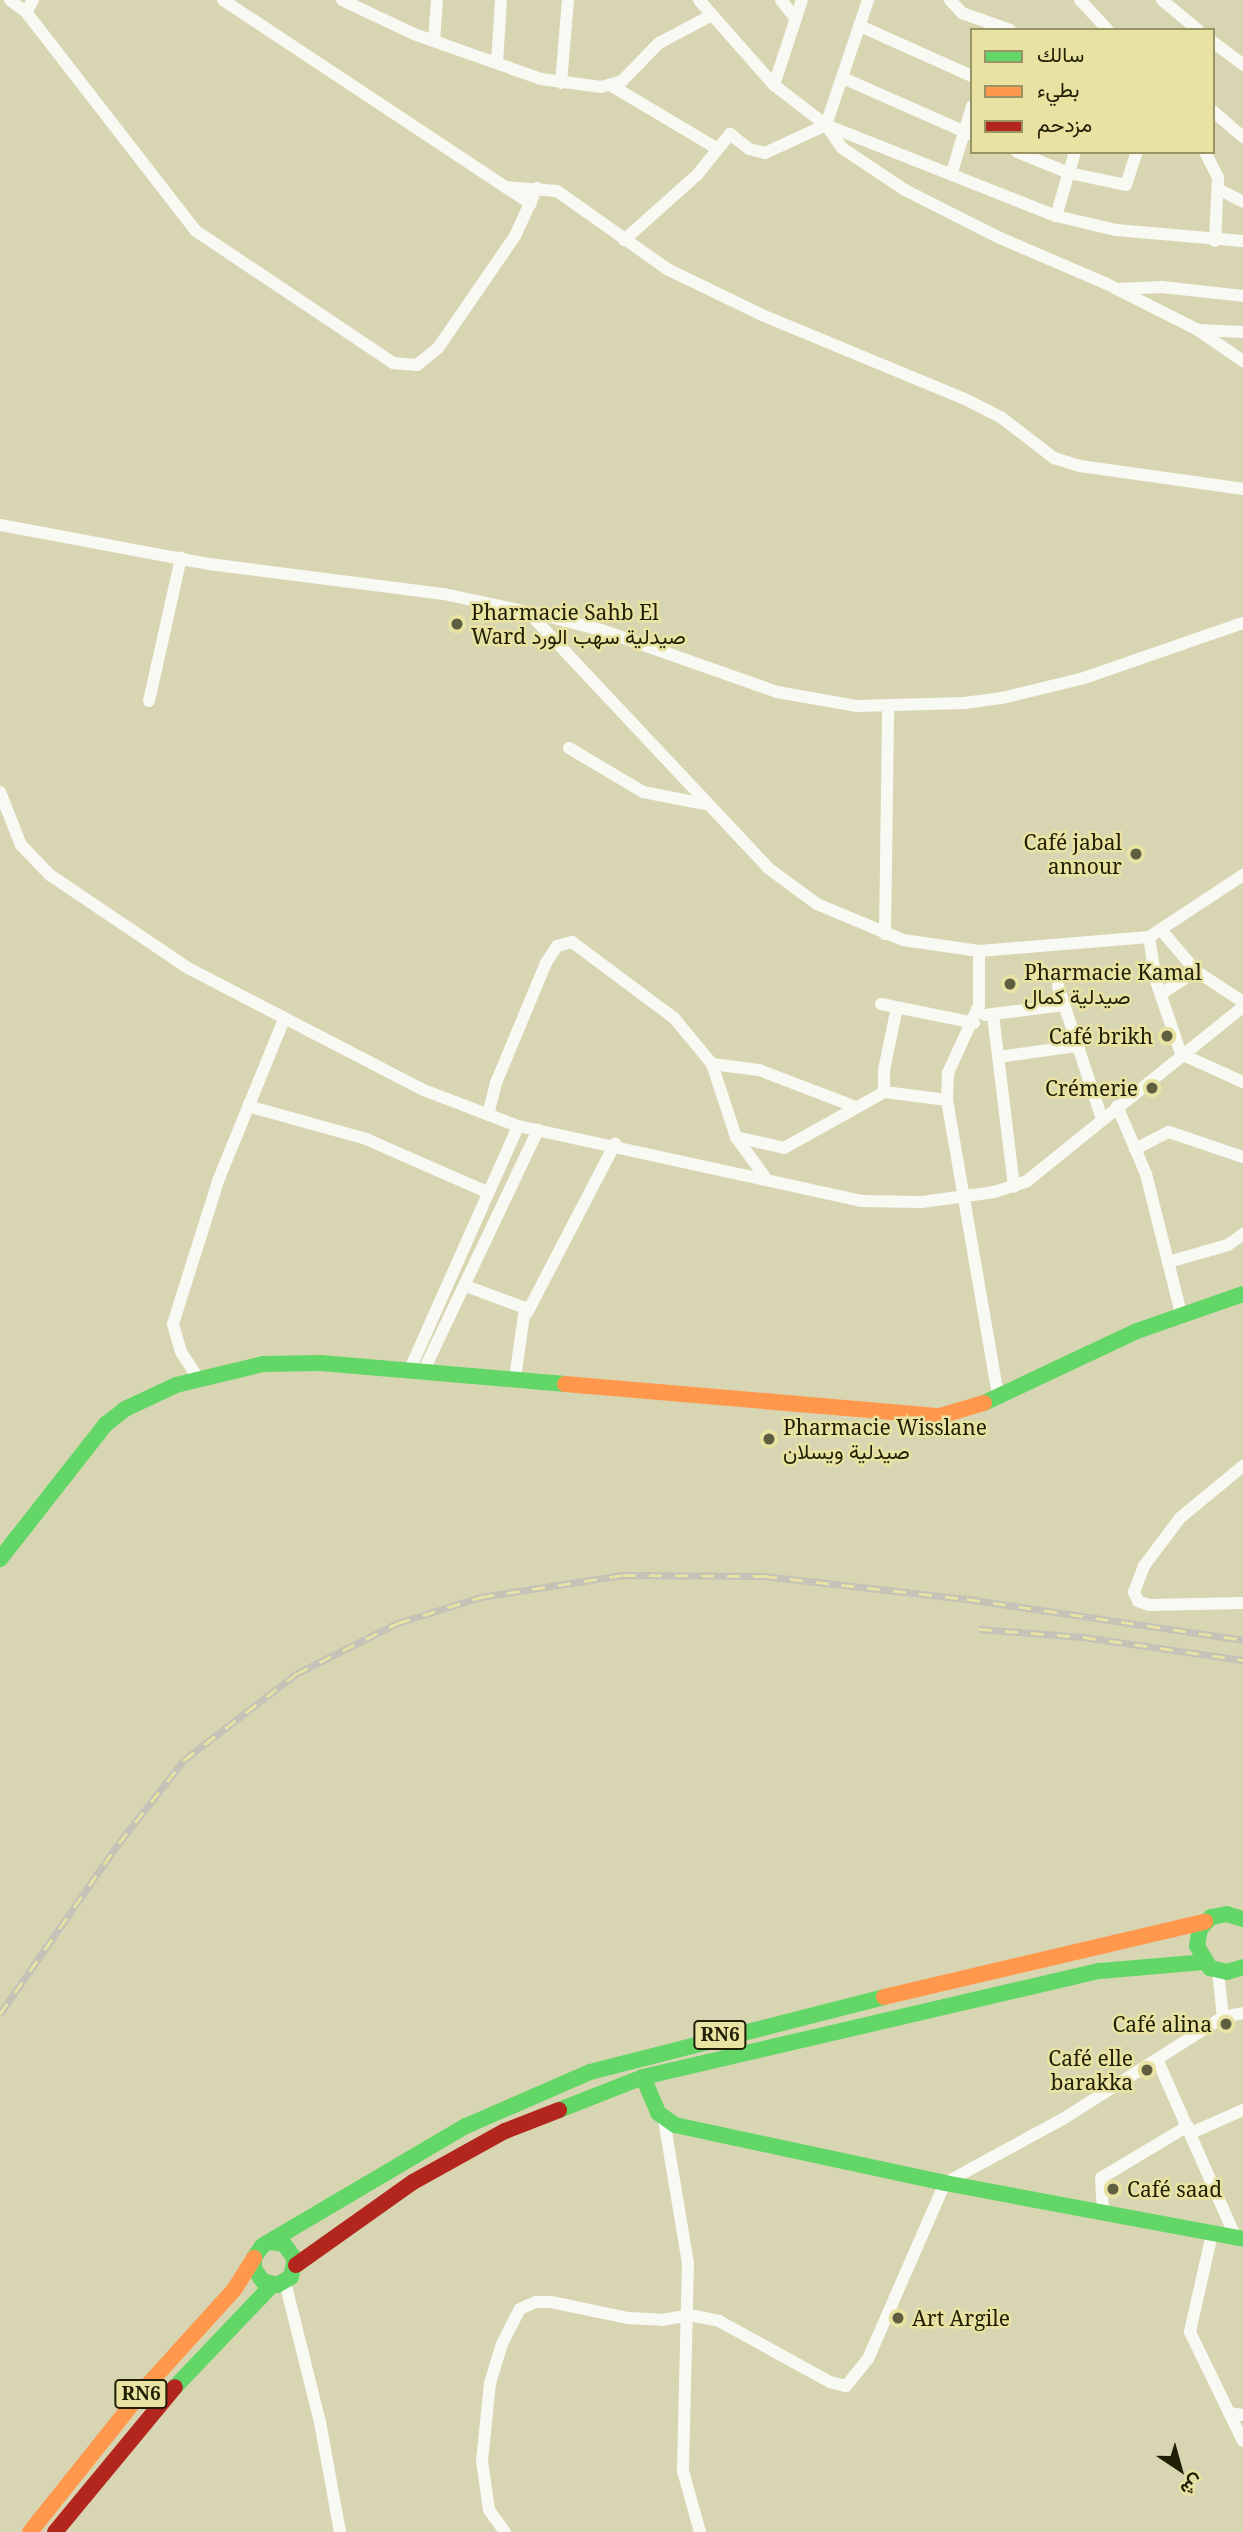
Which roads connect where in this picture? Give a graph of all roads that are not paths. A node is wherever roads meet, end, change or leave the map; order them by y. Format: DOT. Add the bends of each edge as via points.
graph roads {
  1 [pos="10,0"];
  2 [pos="33,0"];
  3 [pos="223,0"];
  4 [pos="342,0"];
  5 [pos="437,0"];
  6 [pos="501,0"];
  7 [pos="568,0"];
  8 [pos="699,0"];
  9 [pos="781,0"];
  10 [pos="802,0"];
  11 [pos="868,0"];
  12 [pos="950,0"];
  13 [pos="1080,0"];
  14 [pos="1163,0"];
  15 [pos="26,12"];
  16 [pos="710,16"];
  17 [pos="796,19"];
  18 [pos="860,26"];
  19 [pos="1000,28"];
  20 [pos="1106,28"];
  21 [pos="1196,28"];
  22 [pos="434,41"];
  23 [pos="1215,44"];
  24 [pos="497,62"];
  25 [pos="1243,65"];
  26 [pos="970,75"];
  27 [pos="845,79"];
  28 [pos="561,83"];
  29 [pos="774,85"];
  30 [pos="612,86"];
  31 [pos="1215,113"];
  32 [pos="826,125"];
  33 [pos="967,133"];
  34 [pos="1243,137"];
  35 [pos="716,148"];
  36 [pos="1022,154"];
  37 [pos="1074,154"];
  38 [pos="1136,154"];
  39 [pos="1206,154"];
  40 [pos="952,172"];
  41 [pos="1069,173"];
  42 [pos="506,187"];
  43 [pos="537,188"];
  44 [pos="1219,189"];
  45 [pos="1243,202"];
  46 [pos="531,204"];
  47 [pos="1056,216"];
  48 [pos="624,240"];
  49 [pos="1215,241"];
  50 [pos="1243,241"];
  51 [pos="1117,289"];
  52 [pos="1243,296"];
  53 [pos="1198,330"];
  54 [pos="1243,332"];
  55 [pos="1243,361"];
  56 [pos="1243,489"];
  57 [pos="0,524"];
  58 [pos="181,558"];
  59 [pos="528,611"];
  60 [pos="1243,623"];
  61 [pos="149,701"];
  62 [pos="888,705"];
  63 [pos="569,748"];
  64 [pos="0,792"];
  65 [pos="704,804"];
  66 [pos="1243,875"];
  67 [pos="1162,931"];
  68 [pos="885,934"];
  69 [pos="1149,937"];
  70 [pos="979,951"];
  71 [pos="1196,971"];
  72 [pos="1058,986"];
  73 [pos="1161,995"];
  74 [pos="1243,1002"];
  75 [pos="881,1004"];
  76 [pos="1065,1005"];
  77 [pos="897,1007"];
  78 [pos="1243,1007"];
  79 [pos="993,1015"];
  80 [pos="284,1019"];
  81 [pos="975,1020"];
  82 [pos="1076,1046"];
  83 [pos="1181,1054"];
  84 [pos="998,1056"];
  85 [pos="712,1064"];
  86 [pos="1243,1082"];
  87 [pos="884,1092"];
  88 [pos="947,1100"];
  89 [pos="248,1106"];
  90 [pos="1117,1106"];
  91 [pos="856,1107"];
  92 [pos="488,1115"];
  93 [pos="1102,1119"];
  94 [pos="518,1126"];
  95 [pos="538,1130"];
  96 [pos="736,1137"];
  97 [pos="615,1144"];
  98 [pos="1135,1149"];
  99 [pos="1243,1157"];
  100 [pos="765,1177"];
  101 [pos="1014,1187"];
  102 [pos="487,1192"];
  103 [pos="963,1197"];
  104 [pos="1243,1234"];
  105 [pos="1168,1262"];
  106 [pos="466,1286"];
  107 [pos="1243,1294"];
  108 [pos="527,1313"];
  109 [pos="1181,1313"];
  110 [pos="417,1370"];
  111 [pos="198,1378"];
  112 [pos="515,1378"];
  113 [pos="998,1396"];
  114 [pos="1243,1466"];
  115 [pos="0,1559"];
  116 [pos="1243,1603"];
  117 [pos="1240,1916"];
  118 [pos="1205,1922"];
  119 [pos="1203,1962"];
  120 [pos="1243,1967"];
  121 [pos="1218,1971"];
  122 [pos="1243,2013"];
  123 [pos="1223,2017"];
  124 [pos="1157,2059"];
  125 [pos="643,2077"];
  126 [pos="1243,2110"];
  127 [pos="664,2120"];
  128 [pos="1189,2130"];
  129 [pos="945,2183"];
  130 [pos="1103,2214"];
  131 [pos="1212,2234"];
  132 [pos="1239,2238"];
  133 [pos="271,2242"];
  134 [pos="254,2258"];
  135 [pos="296,2265"];
  136 [pos="279,2283"];
  137 [pos="689,2315"];
  138 [pos="1229,2413"];
  139 [pos="1243,2415"];
  140 [pos="1243,2441"];
  141 [pos="30,2532"];
  142 [pos="55,2532"];
  143 [pos="340,2532"];
  144 [pos="505,2532"];
  145 [pos="700,2532"];
  1 -- 15 [label="street"];
  2 -- 15 [label="street"];
  3 -- 42 [label="street"];
  4 -- 22 [label="street"];
  5 -- 22 [label="street"];
  6 -- 24 [label="street"];
  7 -- 28 [label="street"];
  8 -- 16 [label="street"];
  9 -- 17 [label="street"];
  10 -- 17 [label="street"];
  11 -- 18 [label="street"];
  12 -- 19 [label="street" via="962,13"];
  13 -- 20 [label="street"];
  14 -- 21 [label="street"];
  15 -- 46 [label="street" via="196,231 393,363 407,367 433,354 515,236"];
  16 -- 29 [label="street"];
  16 -- 30 [label="street" via="659,43 632,74"];
  17 -- 29 [label="street"];
  18 -- 26 [label="street"];
  18 -- 27 [label="street"];
  22 -- 24 [label="street"];
  23 -- 25 [label="street"];
  24 -- 28 [label="street"];
  27 -- 32 [label="street"];
  27 -- 33 [label="street"];
  28 -- 30 [label="street"];
  29 -- 32 [label="street"];
  30 -- 35 [label="street"];
  31 -- 34 [label="street"];
  32 -- 35 [label="street" via="768,153 749,149 730,134"];
  32 -- 40 [label="street"];
  32 -- 51 [label="street" via="842,148 905,190"];
  33 -- 40 [label="street"];
  35 -- 48 [label="street" via="697,175"];
  36 -- 41 [label="street"];
  37 -- 41 [label="street"];
  38 -- 41 [label="street" via="1126,185"];
  39 -- 44 [label="street"];
  40 -- 47 [label="street"];
  41 -- 47 [label="street"];
  42 -- 43 [label="street"];
  42 -- 46 [label="street"];
  43 -- 46 [label="street"];
  43 -- 48 [label="street" via="570,198"];
  44 -- 45 [label="street"];
  44 -- 49 [label="street"];
  47 -- 49 [label="street" via="1116,230"];
  48 -- 56 [label="street" via="667,269 762,315 965,399 1002,418 1054,458 1080,466"];
  49 -- 50 [label="street"];
  51 -- 52 [label="street" via="1162,287"];
  51 -- 53 [label="street"];
  53 -- 54 [label="street"];
  53 -- 55 [label="street"];
  57 -- 58 [label="street"];
  58 -- 59 [label="street" via="444,594"];
  58 -- 61 [label="street"];
  59 -- 62 [label="street" via="601,630 777,692 817,701"];
  59 -- 65 [label="street"];
  60 -- 62 [label="street" via="1062,684 965,704"];
  62 -- 68 [label="street"];
  63 -- 65 [label="street" via="636,789"];
  64 -- 80 [label="street" via="21,845 40,867 188,968"];
  65 -- 68 [label="street" via="789,886 847,920"];
  66 -- 67 [label="street"];
  67 -- 69 [label="street"];
  67 -- 71 [label="street"];
  68 -- 70 [label="street" via="921,945"];
  69 -- 70 [label="street"];
  69 -- 73 [label="street"];
  70 -- 81 [label="street"];
  71 -- 73 [label="street"];
  71 -- 74 [label="street"];
  72 -- 76 [label="street"];
  73 -- 83 [label="street"];
  75 -- 77 [label="street"];
  76 -- 79 [label="street"];
  76 -- 82 [label="street"];
  77 -- 81 [label="street"];
  77 -- 87 [label="street"];
  78 -- 83 [label="street"];
  79 -- 81 [label="street"];
  79 -- 84 [label="street"];
  80 -- 89 [label="street"];
  80 -- 92 [label="street" via="421,1090"];
  81 -- 88 [label="street" via="948,1073"];
  82 -- 84 [label="street"];
  82 -- 93 [label="street"];
  83 -- 86 [label="street"];
  83 -- 90 [label="street"];
  84 -- 101 [label="street"];
  85 -- 91 [label="street" via="759,1070"];
  85 -- 92 [label="street" via="674,1018 572,943 562,943 546,963 512,1041"];
  85 -- 96 [label="street"];
  87 -- 88 [label="street"];
  87 -- 91 [label="street"];
  88 -- 103 [label="street"];
  89 -- 102 [label="street" via="366,1139"];
  89 -- 111 [label="street" via="192,1255 173,1324 181,1352"];
  90 -- 93 [label="street"];
  90 -- 98 [label="street"];
  91 -- 96 [label="street" via="785,1149"];
  92 -- 94 [label="street"];
  93 -- 101 [label="street"];
  94 -- 95 [label="street"];
  94 -- 102 [label="street"];
  95 -- 97 [label="street"];
  95 -- 106 [label="street"];
  96 -- 100 [label="street"];
  97 -- 100 [label="street"];
  97 -- 108 [label="street"];
  98 -- 99 [label="street" via="1169,1132"];
  98 -- 105 [label="street"];
  100 -- 103 [label="street" via="861,1201"];
  101 -- 103 [label="street"];
  102 -- 110 [label="street"];
  103 -- 113 [label="street"];
  104 -- 105 [label="street" via="1228,1245"];
  105 -- 109 [label="street"];
  106 -- 108 [label="street" via="520,1305"];
  106 -- 110 [label="street"];
  107 -- 109 [label="main road"];
  108 -- 112 [label="street"];
  109 -- 113 [label="main road"];
  110 -- 111 [label="main road" via="290,1362"];
  110 -- 112 [label="main road"];
  111 -- 115 [label="main road" via="125,1409 106,1424"];
  112 -- 113 [label="main road" via="917,1416 958,1413"];
  114 -- 116 [label="street" via="1180,1518 1144,1566 1134,1592 1138,1601 1149,1605"];
  117 -- 118 [label="main road, RN6" via="1219,1914"];
  118 -- 119 [label="main road" via="1197,1946"];
  118 -- 133 [label="main road, RN6" via="715,2036 590,2072 466,2126"];
  119 -- 121 [label="main road"];
  119 -- 125 [label="main road, RN6" via="1100,1971"];
  120 -- 121 [label="main road"];
  121 -- 123 [label="street"];
  122 -- 123 [label="street"];
  123 -- 124 [label="street"];
  124 -- 128 [label="street"];
  124 -- 129 [label="street" via="1063,2119"];
  125 -- 127 [label="main road"];
  125 -- 135 [label="main road, RN6" via="517,2126 470,2150 413,2182"];
  126 -- 128 [label="street"];
  127 -- 129 [label="main road"];
  127 -- 137 [label="street" via="687,2250"];
  128 -- 130 [label="street" via="1101,2178"];
  128 -- 132 [label="street"];
  129 -- 130 [label="main road"];
  129 -- 137 [label="street" via="868,2359 846,2386 830,2382 739,2330"];
  130 -- 131 [label="main road"];
  131 -- 132 [label="main road"];
  131 -- 138 [label="street" via="1190,2332"];
  133 -- 134 [label="main road, RN6" via="258,2249"];
  133 -- 135 [label="main road" via="289,2248"];
  134 -- 136 [label="main road" via="256,2273"];
  134 -- 141 [label="main road, RN6" via="234,2290 145,2388"];
  135 -- 136 [label="main road, RN6"];
  136 -- 142 [label="main road, RN6" via="161,2402"];
  136 -- 143 [label="street" via="320,2422"];
  137 -- 144 [label="street" via="628,2319 536,2302 520,2309 502,2344 490,2383 482,2461 489,2510"];
  137 -- 145 [label="street" via="683,2471"];
  138 -- 139 [label="street"];
  138 -- 140 [label="street"];
}
